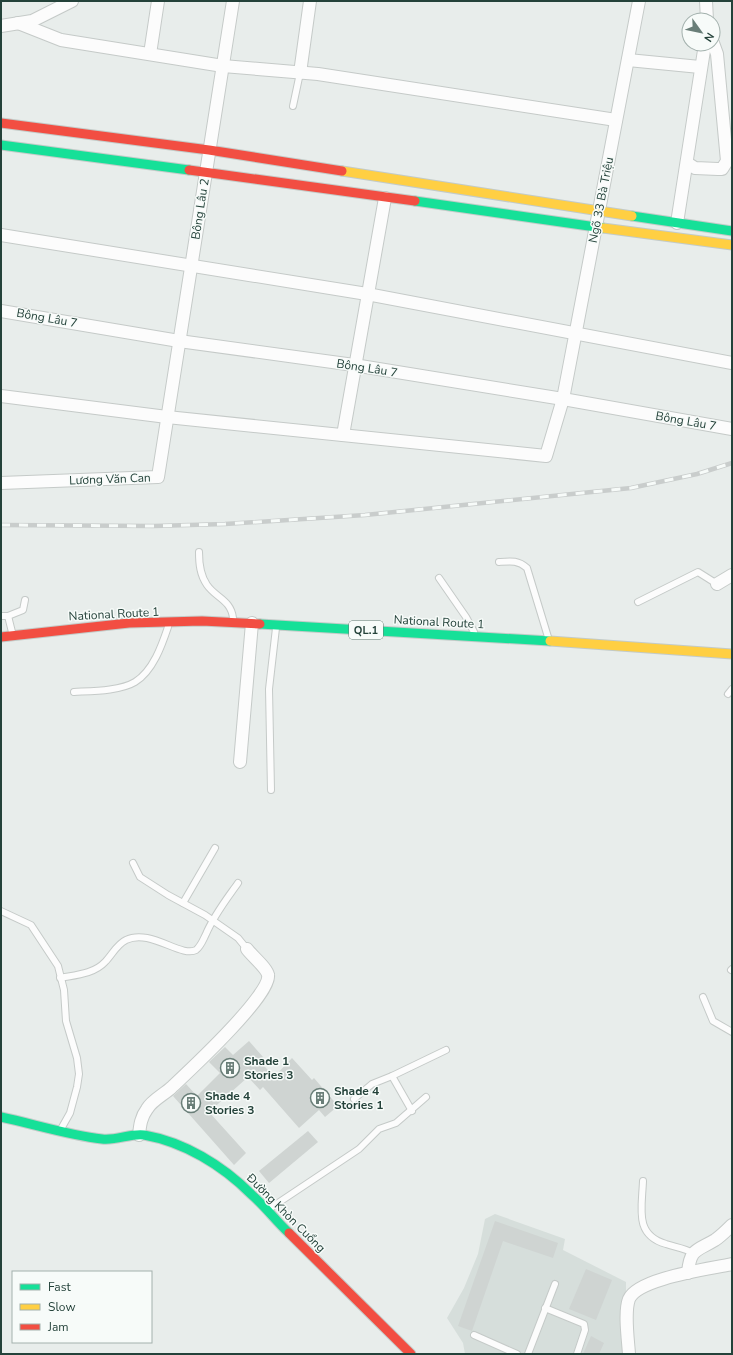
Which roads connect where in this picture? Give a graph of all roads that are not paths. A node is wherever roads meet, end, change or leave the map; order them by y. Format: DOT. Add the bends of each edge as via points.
graph roads {
  1 [pos="72,1"];
  2 [pos="158,1"];
  3 [pos="233,1"];
  4 [pos="310,1"];
  5 [pos="639,1"];
  6 [pos="706,1"];
  7 [pos="707,12"];
  8 [pos="18,23"];
  9 [pos="1,26"];
  10 [pos="703,52"];
  11 [pos="716,52"];
  12 [pos="150,54"];
  13 [pos="628,60"];
  14 [pos="223,66"];
  15 [pos="700,67"];
  16 [pos="300,73"];
  17 [pos="293,106"];
  18 [pos="616,120"];
  19 [pos="1,123"];
  20 [pos="1,145"];
  21 [pos="209,150"];
  22 [pos="687,163"];
  23 [pos="206,171"];
  24 [pos="385,198"];
  25 [pos="600,210"];
  26 [pos="677,223"];
  27 [pos="595,227"];
  28 [pos="732,231"];
  29 [pos="1,235"];
  30 [pos="732,245"];
  31 [pos="191,266"];
  32 [pos="367,294"];
  33 [pos="1,310"];
  34 [pos="575,333"];
  35 [pos="179,341"];
  36 [pos="732,363"];
  37 [pos="354,365"];
  38 [pos="1,396"];
  39 [pos="563,399"];
  40 [pos="167,417"];
  41 [pos="732,429"];
  42 [pos="343,436"];
  43 [pos="1,483"];
  44 [pos="199,552"];
  45 [pos="500,562"];
  46 [pos="732,575"];
  47 [pos="439,578"];
  48 [pos="717,584"];
  49 [pos="25,600"];
  50 [pos="638,602"];
  51 [pos="1,616"];
  52 [pos="8,616"];
  53 [pos="233,622"];
  54 [pos="168,623"];
  55 [pos="252,623"];
  56 [pos="276,625"];
  57 [pos="13,635"];
  58 [pos="475,636"];
  59 [pos="1,637"];
  60 [pos="549,641"];
  61 [pos="732,654"];
  62 [pos="74,692"];
  63 [pos="240,762"];
  64 [pos="271,790"];
  65 [pos="215,848"];
  66 [pos="133,863"];
  67 [pos="238,883"];
  68 [pos="183,903"];
  69 [pos="1,911"];
  70 [pos="212,920"];
  71 [pos="247,950"];
  72 [pos="60,978"];
  73 [pos="703,997"];
  74 [pos="732,1032"];
  75 [pos="446,1050"];
  76 [pos="392,1076"];
  77 [pos="426,1097"];
  78 [pos="354,1099"];
  79 [pos="412,1111"];
  80 [pos="1,1117"];
  81 [pos="61,1129"];
  82 [pos="139,1135"];
  83 [pos="643,1181"];
  84 [pos="268,1210"];
  85 [pos="732,1225"];
  86 [pos="693,1253"];
  87 [pos="732,1264"];
  88 [pos="688,1273"];
  89 [pos="554,1284"];
  90 [pos="545,1308"];
  91 [pos="474,1336"];
  92 [pos="411,1354"];
  93 [pos="517,1354"];
  94 [pos="528,1354"];
  95 [pos="576,1354"];
  96 [pos="629,1354"];
  1 -- 8 [label="street" via="32,21"];
  2 -- 12 [label="street"];
  3 -- 14 [label="street, Bông Lâu 2"];
  4 -- 16 [label="street"];
  5 -- 13 [label="street, Ngõ 33 Bà Triệu"];
  6 -- 7 [label="street"];
  8 -- 9 [label="street"];
  8 -- 12 [label="street" via="61,40"];
  10 -- 15 [label="street"];
  11 -- 22 [label="street" via="727,161 722,169 695,168"];
  12 -- 14 [label="street"];
  13 -- 15 [label="street"];
  13 -- 18 [label="street, Ngõ 33 Bà Triệu"];
  14 -- 16 [label="street"];
  14 -- 21 [label="street, Bông Lâu 2"];
  15 -- 22 [label="street"];
  16 -- 17 [label="lane"];
  16 -- 18 [label="street"];
  18 -- 25 [label="street, Ngõ 33 Bà Triệu"];
  19 -- 21 [label="main road"];
  20 -- 23 [label="main road"];
  21 -- 23 [label="street, Bông Lâu 2"];
  21 -- 25 [label="main road"];
  22 -- 26 [label="street"];
  23 -- 24 [label="main road"];
  23 -- 31 [label="street, Bông Lâu 2"];
  24 -- 27 [label="main road"];
  24 -- 32 [label="street"];
  25 -- 26 [label="main road"];
  25 -- 27 [label="street, Ngõ 33 Bà Triệu"];
  26 -- 28 [label="main road"];
  27 -- 30 [label="main road"];
  27 -- 34 [label="street, Ngõ 33 Bà Triệu"];
  29 -- 31 [label="street"];
  31 -- 32 [label="street"];
  31 -- 35 [label="street, Bông Lâu 2"];
  32 -- 34 [label="street"];
  32 -- 37 [label="street"];
  33 -- 35 [label="street, Bông Lâu 7"];
  34 -- 36 [label="street"];
  34 -- 39 [label="street, Ngõ 33 Bà Triệu"];
  35 -- 37 [label="street, Bông Lâu 7"];
  35 -- 40 [label="street, Bông Lâu 2"];
  37 -- 39 [label="street, Bông Lâu 7"];
  37 -- 42 [label="street"];
  38 -- 40 [label="street"];
  39 -- 41 [label="street, Bông Lâu 7"];
  39 -- 42 [label="street, Ngõ 33 Bà Triệu" via="546,456"];
  40 -- 42 [label="street"];
  40 -- 43 [label="street, Lương Văn Can" via="158,477"];
  44 -- 53 [label="lane" via="202,576 207,585 230,606"];
  45 -- 60 [label="lane" via="513,560 527,568"];
  46 -- 48 [label="street"];
  47 -- 58 [label="lane" via="466,617"];
  48 -- 50 [label="lane" via="698,572"];
  49 -- 52 [label="lane" via="23,610"];
  51 -- 52 [label="lane"];
  52 -- 57 [label="lane"];
  53 -- 54 [label="main road, National Route 1 / QL.1"];
  53 -- 55 [label="main road, National Route 1 / QL.1"];
  54 -- 57 [label="main road, National Route 1 / QL.1" via="129,623"];
  54 -- 62 [label="lane" via="155,658 145,673 134,682"];
  55 -- 56 [label="main road, National Route 1 / QL.1"];
  55 -- 63 [label="street"];
  56 -- 58 [label="main road, National Route 1 / QL.1"];
  56 -- 64 [label="lane" via="269,689"];
  57 -- 59 [label="main road, National Route 1 / QL.1"];
  58 -- 60 [label="main road, National Route 1 / QL.1"];
  60 -- 61 [label="main road, National Route 1 / QL.1"];
  65 -- 68 [label="lane"];
  66 -- 68 [label="lane" via="140,877"];
  67 -- 70 [label="lane"];
  68 -- 70 [label="lane"];
  69 -- 72 [label="lane" via="32,925 58,966"];
  70 -- 71 [label="lane" via="238,938"];
  70 -- 72 [label="lane" via="202,944 196,950 187,952 148,937 126,939 100,967 91,972"];
  71 -- 82 [label="street" via="266,969 267,985 240,1020 148,1107 141,1119"];
  72 -- 81 [label="lane" via="64,990 66,1021 79,1074 70,1112"];
  73 -- 74 [label="lane" via="713,1021"];
  75 -- 76 [label="lane"];
  76 -- 78 [label="lane" via="372,1084"];
  76 -- 79 [label="lane"];
  77 -- 79 [label="lane"];
  79 -- 84 [label="lane" via="396,1123 379,1129 359,1149"];
  80 -- 81 [label="main road, Đường Khòn Cuổng"];
  81 -- 82 [label="main road, Đường Khòn Cuổng" via="109,1139"];
  82 -- 84 [label="main road, Đường Khòn Cuổng" via="168,1140 203,1158 225,1172"];
  83 -- 86 [label="lane" via="642,1224 645,1231 660,1242"];
  84 -- 92 [label="main road, Đường Khòn Cuổng"];
  85 -- 86 [label="street" via="715,1240"];
  86 -- 88 [label="street" via="689,1260"];
  87 -- 88 [label="street"];
  88 -- 96 [label="street" via="671,1276 633,1292 627,1311"];
  89 -- 90 [label="lane"];
  90 -- 94 [label="lane"];
  90 -- 95 [label="lane" via="584,1324 585,1330"];
  91 -- 93 [label="lane"];
}
